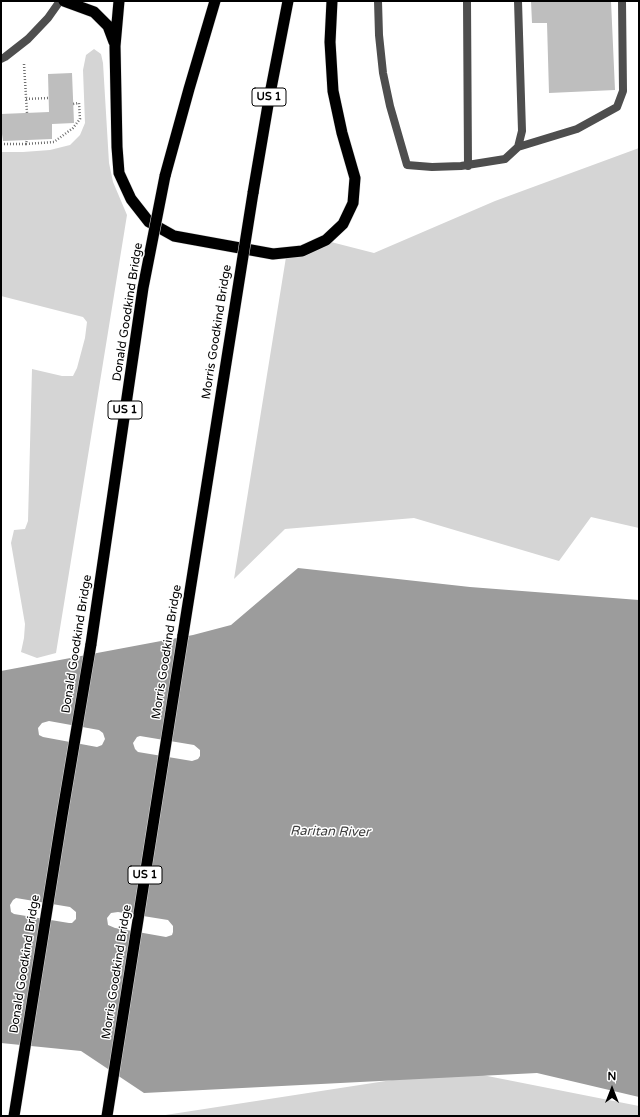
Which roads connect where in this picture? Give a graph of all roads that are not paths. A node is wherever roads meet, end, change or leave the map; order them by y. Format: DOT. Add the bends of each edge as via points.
graph roads {
  1 [pos="60,1"];
  2 [pos="64,1"];
  3 [pos="119,1"];
  4 [pos="215,1"];
  5 [pos="288,1"];
  6 [pos="332,1"];
  7 [pos="378,1"];
  8 [pos="467,1"];
  9 [pos="518,1"];
  10 [pos="622,1"];
  11 [pos="115,46"];
  12 [pos="1,59"];
  13 [pos="518,147"];
  14 [pos="468,166"];
  15 [pos="14,1116"];
  16 [pos="107,1116"];
  1 -- 12 [label="street" via="28,39"];
  2 -- 11 [label="highway" via="94,12 108,26"];
  3 -- 11 [label="highway"];
  4 -- 15 [label="highway, Donald Goodkind Bridge / US 1, bridge" via="165,176 143,288 91,644"];
  5 -- 16 [label="highway, Morris Goodkind Bridge / US 1, bridge" via="253,193"];
  6 -- 11 [label="highway" via="330,42 333,90 355,178 354,203 343,224 326,240 302,251 273,254 174,236 149,222 131,199 119,173"];
  7 -- 14 [label="street" via="383,73 407,165"];
  8 -- 14 [label="street"];
  9 -- 13 [label="street" via="522,130"];
  10 -- 13 [label="street" via="623,91 617,107 577,129"];
  13 -- 14 [label="street" via="505,158"];
}
